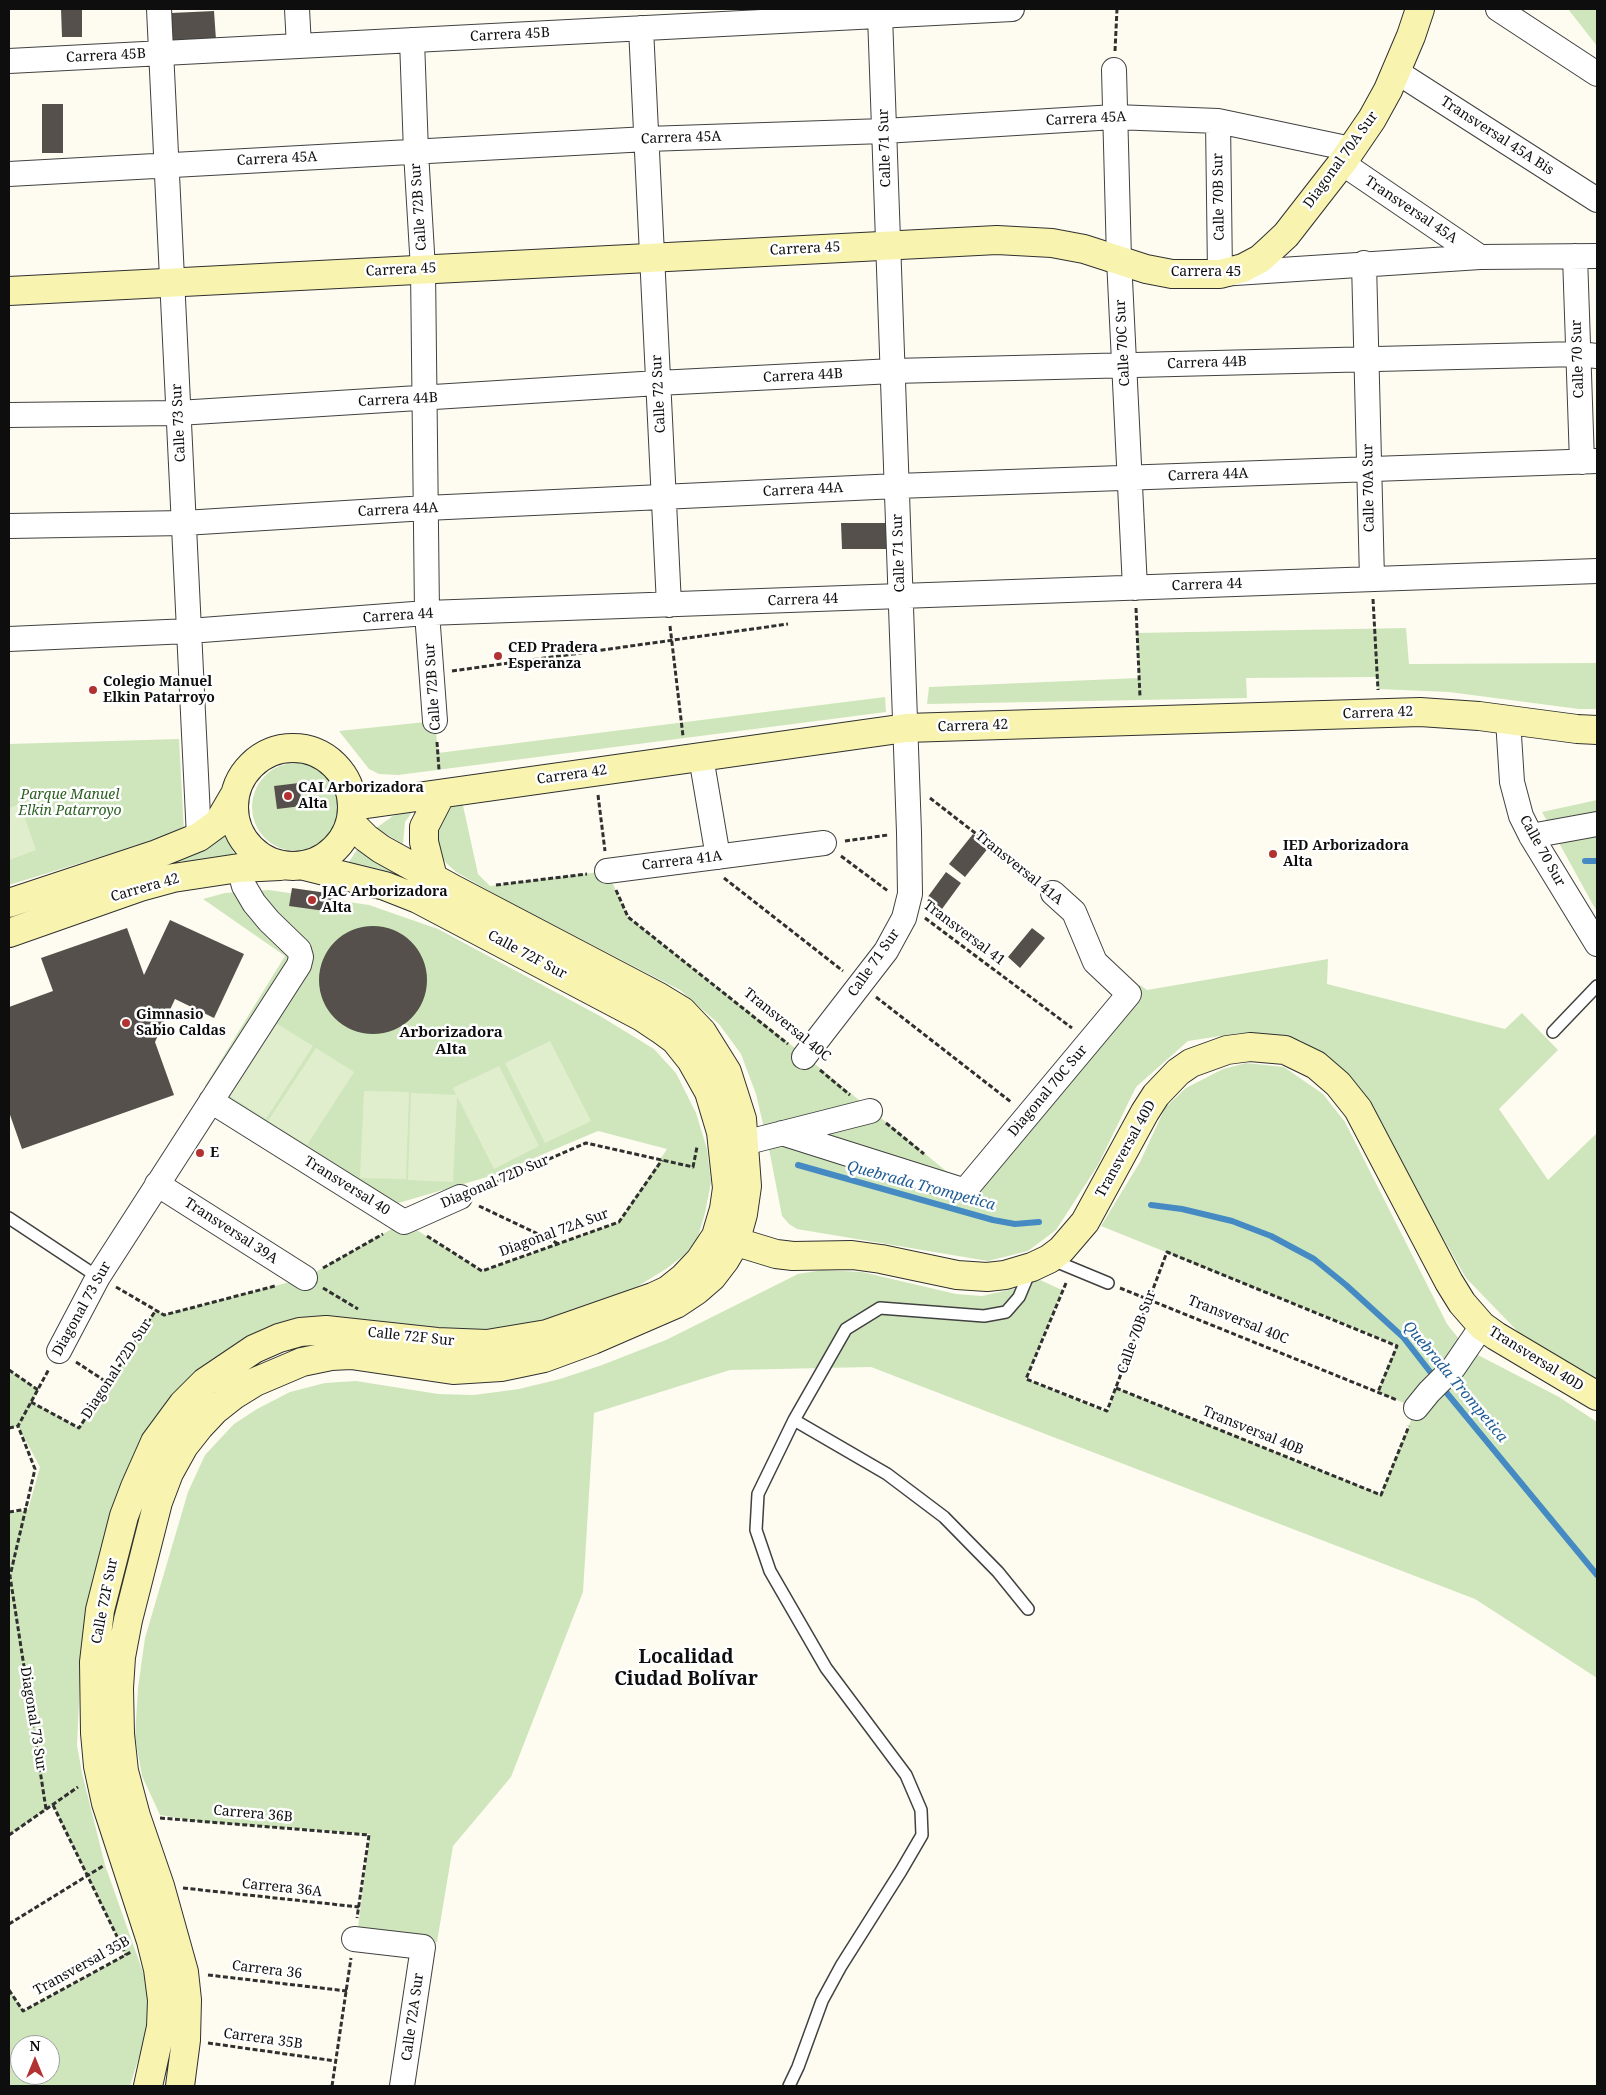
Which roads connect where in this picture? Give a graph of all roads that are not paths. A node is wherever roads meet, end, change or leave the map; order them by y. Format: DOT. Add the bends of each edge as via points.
graph roads {
  1 [pos="159,9"];
  2 [pos="296,9"];
  3 [pos="1012,9"];
  4 [pos="1420,9"];
  5 [pos="1498,9"];
  6 [pos="880,15"];
  7 [pos="642,28"];
  8 [pos="412,40"];
  9 [pos="299,46"];
  10 [pos="161,53"];
  11 [pos="9,61"];
  12 [pos="1114,70"];
  13 [pos="1397,72"];
  14 [pos="1597,74"];
  15 [pos="1115,117"];
  16 [pos="1218,121"];
  17 [pos="884,131"];
  18 [pos="647,139"];
  19 [pos="416,152"];
  20 [pos="1347,156"];
  21 [pos="166,165"];
  22 [pos="9,174"];
  23 [pos="1597,200"];
  24 [pos="888,245"];
  25 [pos="1586,256"];
  26 [pos="652,257"];
  27 [pos="1480,257"];
  28 [pos="1119,259"];
  29 [pos="1364,263"];
  30 [pos="423,269"];
  31 [pos="1220,274"];
  32 [pos="172,282"];
  33 [pos="9,291"];
  34 [pos="1588,355"];
  35 [pos="1367,359"];
  36 [pos="1124,366"];
  37 [pos="893,371"];
  38 [pos="658,383"];
  39 [pos="424,398"];
  40 [pos="178,413"];
  41 [pos="9,416"];
  42 [pos="1590,461"];
  43 [pos="1369,469"];
  44 [pos="1130,478"];
  45 [pos="897,486"];
  46 [pos="664,498"];
  47 [pos="426,508"];
  48 [pos="184,524"];
  49 [pos="9,526"];
  50 [pos="1597,571"];
  51 [pos="1372,579"];
  52 [pos="1135,588"];
  53 [pos="901,596"];
  54 [pos="669,605"];
  55 [pos="427,613"];
  56 [pos="189,631"];
  57 [pos="9,639"];
  58 [pos="1508,720"];
  59 [pos="435,721"];
  60 [pos="906,728"];
  61 [pos="1597,730"];
  62 [pos="694,758"];
  63 [pos="234,794"];
  64 [pos="441,794"];
  65 [pos="353,815"];
  66 [pos="1597,824"];
  67 [pos="1531,836"];
  68 [pos="199,837"];
  69 [pos="824,843"];
  70 [pos="718,857"];
  71 [pos="295,866"];
  72 [pos="239,868"];
  73 [pos="607,871"];
  74 [pos="433,878"];
  75 [pos="1053,893"];
  76 [pos="9,903"];
  77 [pos="9,933"];
  78 [pos="1597,944"];
  79 [pos="1597,986"];
  80 [pos="1129,994"];
  81 [pos="1552,1032"];
  82 [pos="804,1057"];
  83 [pos="211,1101"];
  84 [pos="870,1111"];
  85 [pos="782,1134"];
  86 [pos="744,1143"];
  87 [pos="158,1184"];
  88 [pos="460,1197"];
  89 [pos="9,1218"];
  90 [pos="404,1222"];
  91 [pos="725,1239"];
  92 [pos="1051,1265"];
  93 [pos="98,1277"];
  94 [pos="305,1278"];
  95 [pos="1108,1283"];
  96 [pos="1482,1326"];
  97 [pos="59,1351"];
  98 [pos="1597,1396"];
  99 [pos="1422,1400"];
  100 [pos="794,1420"];
  101 [pos="1028,1609"];
  102 [pos="354,1940"];
  103 [pos="148,2086"];
  104 [pos="180,2086"];
  105 [pos="402,2086"];
  106 [pos="789,2086"];
  1 -- 10 [label="street, Calle 73 Sur"];
  2 -- 9 [label="street"];
  3 -- 6 [label="street, Carrera 45B"];
  4 -- 13 [label="street, Diagonal 70A Sur"];
  5 -- 14 [label="street"];
  6 -- 7 [label="street, Carrera 45B"];
  6 -- 17 [label="street, Calle 71 Sur"];
  7 -- 8 [label="street, Carrera 45B"];
  7 -- 18 [label="street, Calle 72 Sur"];
  8 -- 9 [label="street, Carrera 45B"];
  8 -- 19 [label="street, Calle 72B Sur"];
  9 -- 10 [label="street, Carrera 45B"];
  10 -- 11 [label="street, Carrera 45B"];
  10 -- 21 [label="street, Calle 73 Sur"];
  12 -- 15 [label="street, Calle 70C Sur"];
  13 -- 20 [label="street, Diagonal 70A Sur" via="1372,119"];
  13 -- 23 [label="street, Transversal 45A Bis"];
  15 -- 16 [label="street, Carrera 45A"];
  15 -- 17 [label="street, Carrera 45A"];
  15 -- 28 [label="street, Calle 70C Sur"];
  16 -- 20 [label="street, Carrera 45A"];
  16 -- 31 [label="street, Calle 70B Sur"];
  17 -- 18 [label="street, Carrera 45A"];
  17 -- 24 [label="street, Calle 71 Sur"];
  18 -- 19 [label="street, Carrera 45A"];
  18 -- 26 [label="street, Calle 72 Sur"];
  19 -- 21 [label="street, Carrera 45A"];
  19 -- 30 [label="street, Calle 72B Sur"];
  20 -- 27 [label="street, Transversal 45A"];
  20 -- 31 [label="street, Diagonal 70A Sur" via="1271,249 1244,268"];
  21 -- 22 [label="street, Carrera 45A"];
  21 -- 32 [label="street, Calle 73 Sur"];
  24 -- 26 [label="street, Carrera 45"];
  24 -- 28 [label="street, Carrera 45" via="1006,240 1052,243"];
  24 -- 37 [label="street, Calle 71 Sur"];
  25 -- 27 [label="street, Carrera 45"];
  25 -- 34 [label="street, Calle 70 Sur"];
  26 -- 30 [label="street, Carrera 45"];
  26 -- 38 [label="street, Calle 72 Sur"];
  27 -- 29 [label="street, Carrera 45"];
  28 -- 31 [label="street, Carrera 45" via="1172,274"];
  28 -- 36 [label="street, Calle 70C Sur"];
  29 -- 31 [label="street, Carrera 45"];
  29 -- 35 [label="street, Calle 70A Sur"];
  30 -- 32 [label="street, Carrera 45"];
  30 -- 39 [label="street, Calle 72B Sur"];
  32 -- 33 [label="street, Carrera 45"];
  32 -- 40 [label="street, Calle 73 Sur"];
  34 -- 35 [label="street, Carrera 44B"];
  34 -- 42 [label="street, Calle 70 Sur"];
  35 -- 36 [label="street, Carrera 44B"];
  35 -- 43 [label="street, Calle 70A Sur"];
  36 -- 37 [label="street, Carrera 44B"];
  36 -- 44 [label="street, Calle 70C Sur"];
  37 -- 38 [label="street, Carrera 44B"];
  37 -- 45 [label="street, Calle 71 Sur"];
  38 -- 39 [label="street, Carrera 44B"];
  38 -- 46 [label="street, Calle 72 Sur"];
  39 -- 40 [label="street, Carrera 44B"];
  39 -- 47 [label="street, Calle 72B Sur"];
  40 -- 41 [label="street, Carrera 44B"];
  40 -- 48 [label="street, Calle 73 Sur"];
  42 -- 43 [label="street, Carrera 44A"];
  43 -- 44 [label="street, Carrera 44A"];
  43 -- 51 [label="street, Calle 70A Sur"];
  44 -- 45 [label="street, Carrera 44A"];
  44 -- 52 [label="street, Calle 70C Sur"];
  45 -- 46 [label="street, Carrera 44A"];
  45 -- 53 [label="street, Calle 71 Sur"];
  46 -- 47 [label="street, Carrera 44A"];
  46 -- 54 [label="street, Calle 72 Sur"];
  47 -- 48 [label="street, Carrera 44A"];
  47 -- 55 [label="street, Calle 72B Sur"];
  48 -- 49 [label="street, Carrera 44A"];
  48 -- 56 [label="street, Calle 73 Sur"];
  50 -- 51 [label="street, Carrera 44"];
  51 -- 52 [label="street, Carrera 44"];
  52 -- 53 [label="street, Carrera 44"];
  53 -- 54 [label="street, Carrera 44"];
  53 -- 60 [label="street, Calle 71 Sur"];
  54 -- 55 [label="street, Carrera 44"];
  55 -- 56 [label="street, Carrera 44"];
  55 -- 59 [label="street, Calle 72B Sur"];
  56 -- 57 [label="street, Carrera 44"];
  56 -- 68 [label="street, Calle 73 Sur"];
  58 -- 60 [label="street, Carrera 42" via="1452,713 1380,713"];
  58 -- 61 [label="street, Carrera 42"];
  58 -- 67 [label="street, Calle 70 Sur" via="1512,782 1517,804"];
  60 -- 62 [label="street, Carrera 42"];
  60 -- 82 [label="street, Calle 71 Sur" via="911,876 908,906 886,951"];
  62 -- 64 [label="street, Carrera 42"];
  62 -- 70 [label="street"];
  63 -- 65 [label="street" via="253,762 269,752 287,747 306,748 323,755 338,767 348,782"];
  63 -- 68 [label="street, Carrera 42" via="218,823"];
  63 -- 71 [label="street" via="236,826 244,842 270,862"];
  64 -- 65 [label="street, Carrera 42"];
  64 -- 74 [label="street" via="424,827 427,860"];
  65 -- 71 [label="street" via="345,837 334,850 320,860"];
  65 -- 74 [label="street, Calle 72F Sur" via="373,844"];
  66 -- 67 [label="street"];
  67 -- 78 [label="street, Calle 70 Sur"];
  68 -- 76 [label="street, Carrera 42"];
  69 -- 70 [label="street, Carrera 41A"];
  70 -- 73 [label="street, Carrera 41A"];
  71 -- 72 [label="street, Carrera 42"];
  71 -- 91 [label="street, Calle 72F Sur" via="362,879 418,899 642,1016 675,1040 704,1082 721,1132 727,1188"];
  72 -- 77 [label="street, Carrera 42" via="156,882"];
  72 -- 83 [label="street, Diagonal 73 Sur" via="254,903 294,942 301,957 299,965"];
  74 -- 86 [label="street, Calle 72F Sur" via="682,1011 702,1032 727,1072 742,1119"];
  75 -- 80 [label="street, Transversal 41A" via="1074,912 1095,962"];
  79 -- 81 [label="lane"];
  80 -- 85 [label="street, Diagonal 70C Sur" via="967,1188"];
  83 -- 87 [label="street, Diagonal 73 Sur"];
  83 -- 90 [label="street, Transversal 40"];
  84 -- 85 [label="street"];
  85 -- 86 [label="street"];
  86 -- 91 [label="street, Calle 72F Sur" via="747,1186 743,1214"];
  87 -- 93 [label="street, Diagonal 73 Sur"];
  87 -- 94 [label="street, Transversal 39A"];
  88 -- 90 [label="street, Diagonal 72D Sur"];
  89 -- 93 [label="lane"];
  91 -- 92 [label="street, Transversal 40D" via="776,1254 852,1255 957,1275 987,1277"];
  91 -- 103 [label="street, Calle 72F Sur" via="668,1290 547,1334 487,1344 326,1330 279,1338 254,1349 205,1382 183,1404 156,1442 124,1516 100,1610 94,1662 95,1733 106,1803 151,1941 162,2000 161,2027"];
  91 -- 104 [label="street, Calle 72F Sur" via="712,1277 676,1304 624,1328 544,1358 501,1367 453,1370 358,1356 331,1356 302,1362 248,1386 216,1410 184,1446 158,1502 128,1620 119,1688 124,1772 184,1972 186,2040"];
  92 -- 95 [label="lane"];
  92 -- 96 [label="street, Transversal 40D" via="1085,1222 1156,1095 1178,1072 1191,1063 1227,1050 1250,1047 1285,1050 1316,1065 1338,1084 1358,1109 1449,1282"];
  92 -- 100 [label="lane" via="1006,1312 984,1316 880,1308 846,1329"];
  93 -- 97 [label="street, Diagonal 73 Sur"];
  96 -- 98 [label="street, Transversal 40D"];
  96 -- 99 [label="street" via="1454,1367"];
  100 -- 101 [label="lane" via="887,1474 944,1517 998,1572"];
  100 -- 106 [label="lane" via="758,1494 756,1530 770,1571 826,1668 906,1776 921,1810 922,1835 822,2001"];
  102 -- 105 [label="street, Calle 72A Sur" via="423,1948"];
}
